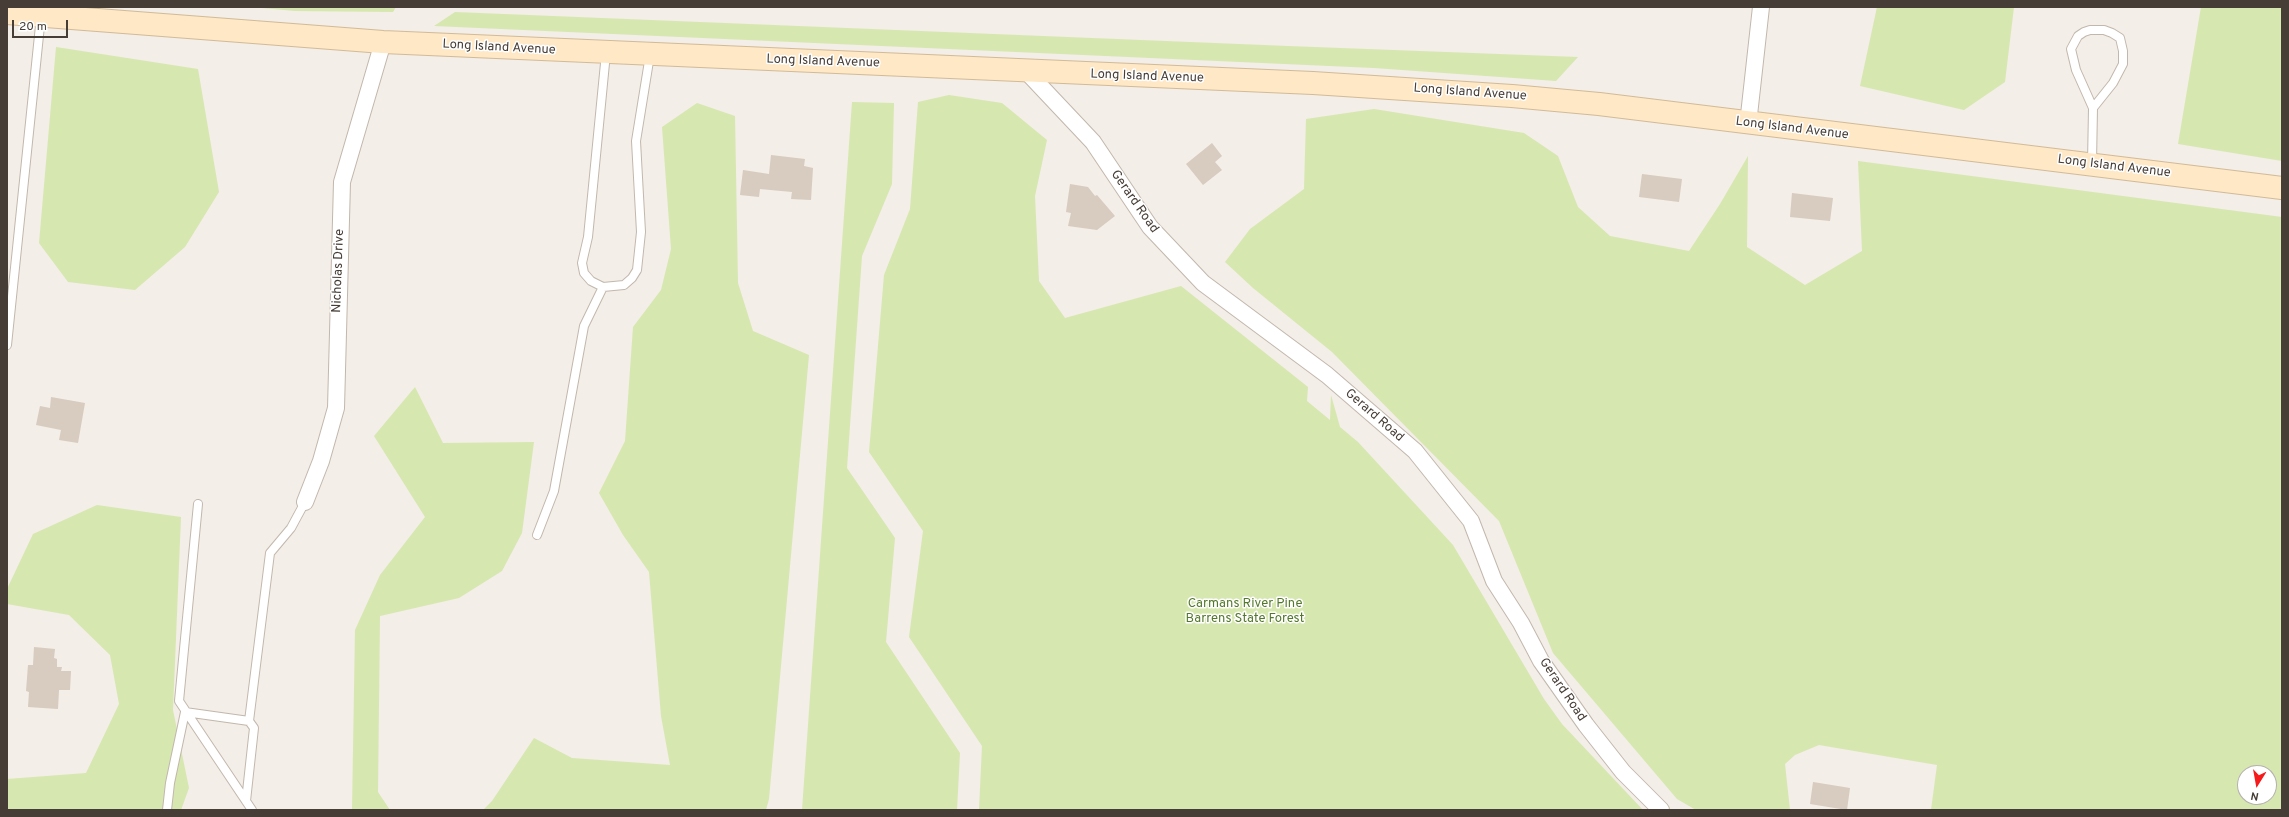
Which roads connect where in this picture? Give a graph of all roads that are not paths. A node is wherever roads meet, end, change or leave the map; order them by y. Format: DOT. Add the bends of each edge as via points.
graph roads {
  1 [pos="1761,7"];
  2 [pos="7,13"];
  3 [pos="41,16"];
  4 [pos="383,42"];
  5 [pos="606,53"];
  6 [pos="650,55"];
  7 [pos="1027,72"];
  8 [pos="2093,108"];
  9 [pos="1748,124"];
  10 [pos="2092,164"];
  11 [pos="2282,188"];
  12 [pos="603,287"];
  13 [pos="7,345"];
  14 [pos="305,502"];
  15 [pos="198,504"];
  16 [pos="537,535"];
  17 [pos="185,712"];
  18 [pos="249,721"];
  19 [pos="246,801"];
  20 [pos="166,810"];
  21 [pos="252,810"];
  22 [pos="1661,810"];
  1 -- 9 [label="street"];
  2 -- 3 [label="street, Long Island Avenue"];
  3 -- 4 [label="street, Long Island Avenue"];
  3 -- 13 [label="lane"];
  4 -- 5 [label="street, Long Island Avenue"];
  4 -- 14 [label="street, Nicholas Drive" via="342,182 336,408 321,461"];
  5 -- 6 [label="street, Long Island Avenue"];
  5 -- 12 [label="lane" via="588,237 582,263 584,273 591,281"];
  6 -- 7 [label="street, Long Island Avenue"];
  6 -- 12 [label="lane" via="636,141 641,232 637,270 624,285"];
  7 -- 9 [label="street, Long Island Avenue" via="1412,88 1599,104"];
  7 -- 22 [label="street, Gerard Road" via="1093,142 1150,227 1204,283 1327,375 1415,451 1471,521 1494,582 1521,623 1541,661 1622,772"];
  8 -- 8 [label="lane" via="2076,70 2071,49 2078,36 2084,32 2104,30 2120,38 2123,64 2113,83"];
  8 -- 10 [label="lane"];
  9 -- 10 [label="street, Long Island Avenue"];
  10 -- 11 [label="street, Long Island Avenue"];
  12 -- 16 [label="lane" via="584,326 554,491"];
  14 -- 18 [label="lane" via="291,528 270,553"];
  15 -- 17 [label="lane" via="179,701"];
  17 -- 18 [label="lane"];
  17 -- 19 [label="lane"];
  17 -- 20 [label="lane"];
  18 -- 19 [label="lane" via="254,728"];
  19 -- 21 [label="lane"];
}
